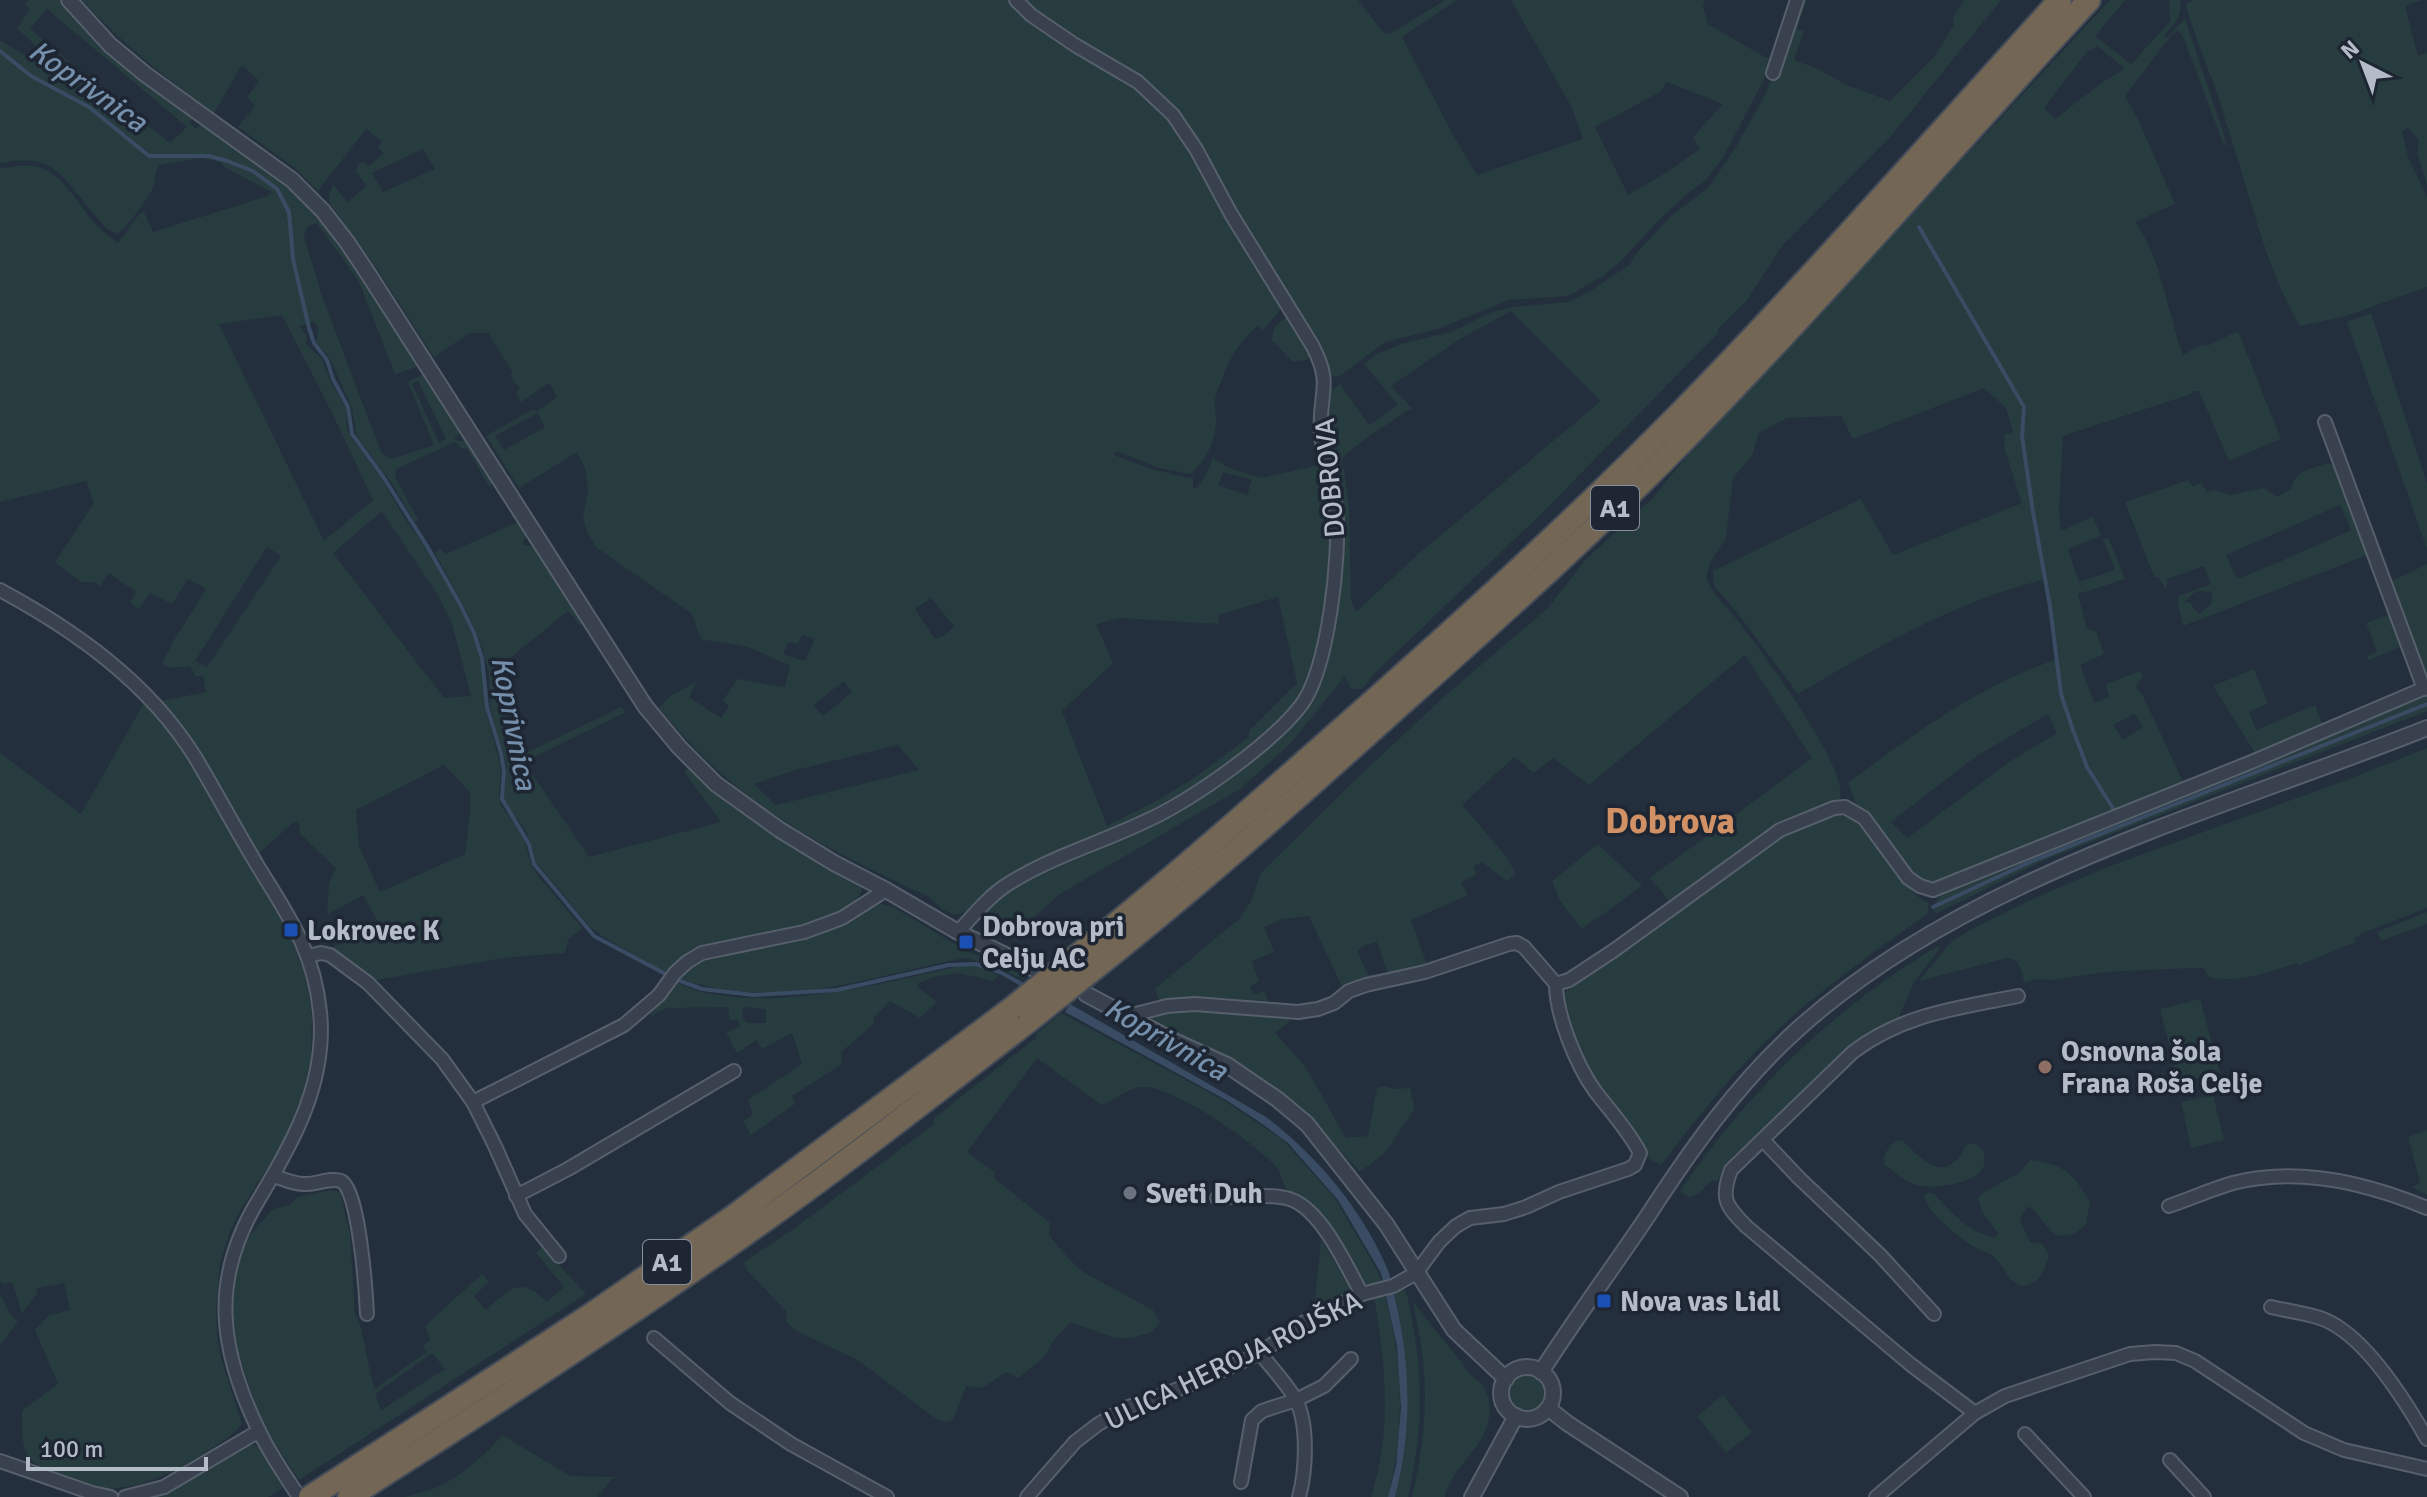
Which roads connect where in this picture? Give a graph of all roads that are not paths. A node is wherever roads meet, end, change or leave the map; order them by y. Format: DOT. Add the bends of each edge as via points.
graph roads {
  1 [pos="69,0"];
  2 [pos="1016,0"];
  3 [pos="1797,0"];
  4 [pos="2060,0"];
  5 [pos="2089,0"];
  6 [pos="1773,73"];
  7 [pos="2325,422"];
  8 [pos="0,590"];
  9 [pos="2425,688"];
  10 [pos="2427,728"];
  11 [pos="886,890"];
  12 [pos="958,932"];
  13 [pos="308,956"];
  14 [pos="1036,970"];
  15 [pos="1556,984"];
  16 [pos="1086,994"];
  17 [pos="2018,996"];
  18 [pos="1020,1015"];
  19 [pos="1128,1016"];
  20 [pos="734,1071"];
  21 [pos="473,1102"];
  22 [pos="1763,1140"];
  23 [pos="274,1176"];
  24 [pos="516,1196"];
  25 [pos="1217,1198"];
  26 [pos="2169,1206"];
  27 [pos="2427,1208"];
  28 [pos="559,1256"];
  29 [pos="1416,1273"];
  30 [pos="1367,1293"];
  31 [pos="2271,1307"];
  32 [pos="367,1314"];
  33 [pos="1934,1314"];
  34 [pos="654,1338"];
  35 [pos="1260,1353"];
  36 [pos="1351,1359"];
  37 [pos="1541,1372"];
  38 [pos="1506,1379"];
  39 [pos="1296,1400"];
  40 [pos="1548,1408"];
  41 [pos="1975,1413"];
  42 [pos="1516,1416"];
  43 [pos="259,1431"];
  44 [pos="2025,1434"];
  45 [pos="2427,1439"];
  46 [pos="2170,1460"];
  47 [pos="0,1461"];
  48 [pos="2427,1469"];
  49 [pos="1241,1482"];
  50 [pos="111,1497"];
  51 [pos="125,1497"];
  52 [pos="299,1497"];
  53 [pos="310,1497"];
  54 [pos="349,1497"];
  55 [pos="887,1497"];
  56 [pos="1027,1497"];
  57 [pos="1299,1497"];
  58 [pos="1472,1497"];
  59 [pos="1680,1497"];
  60 [pos="1876,1497"];
  61 [pos="2084,1497"];
  62 [pos="2204,1497"];
  1 -- 11 [label="street" via="110,45 292,180 323,211 645,706 679,747 716,784 780,830"];
  2 -- 12 [label="street, DOBROVA" via="1075,45 1138,82 1173,115 1312,345 1325,376 1321,436 1336,511 1335,564 1326,638 1314,682 1284,724 1182,802 1004,887"];
  3 -- 6 [label="street"];
  4 -- 18 [label="highway, A1, bridge" via="1680,414 1409,668 1074,958"];
  5 -- 18 [label="highway, A1, bridge" via="1777,343 1570,552 1168,910 1095,968"];
  7 -- 9 [label="street"];
  8 -- 13 [label="street" via="99,653 143,689 182,735"];
  9 -- 15 [label="street" via="1933,890 1908,878 1864,818 1845,807 1834,808 1780,830 1613,951"];
  10 -- 37 [label="street" via="2015,890 1941,928 1834,998 1711,1123"];
  11 -- 12 [label="street"];
  11 -- 21 [label="street" via="815,928 702,953 624,1025"];
  12 -- 14 [label="street"];
  13 -- 21 [label="street" via="330,955 379,992 442,1059"];
  13 -- 23 [label="street" via="321,1014 319,1056 303,1119"];
  15 -- 19 [label="street" via="1517,943 1366,985 1318,1009 1286,1012 1195,1004"];
  15 -- 29 [label="street" via="1578,1061 1636,1146 1638,1159 1628,1169 1526,1207 1470,1218 1439,1242"];
  16 -- 19 [label="street"];
  17 -- 22 [label="street" via="1920,1016 1868,1041"];
  18 -- 53 [label="highway, A1" via="589,1316"];
  18 -- 54 [label="highway, A1" via="884,1133 746,1234"];
  19 -- 29 [label="street" via="1227,1065 1307,1124 1378,1213"];
  20 -- 24 [label="street"];
  21 -- 24 [label="street"];
  22 -- 33 [label="street"];
  22 -- 41 [label="street" via="1731,1170 1724,1198 1731,1211"];
  23 -- 32 [label="street" via="301,1184 336,1180 349,1188 359,1227"];
  23 -- 43 [label="street" via="234,1250 226,1304 234,1370"];
  24 -- 28 [label="street"];
  25 -- 30 [label="street" via="1288,1198 1307,1210"];
  26 -- 27 [label="street" via="2234,1183 2302,1177 2367,1187"];
  29 -- 30 [label="street, ULICA HEROJA ROJŠKA"];
  29 -- 38 [label="street" via="1454,1330"];
  30 -- 35 [label="street, ULICA HEROJA ROJŠKA" via="1303,1323"];
  31 -- 45 [label="street" via="2322,1318 2363,1348"];
  34 -- 55 [label="street" via="730,1403"];
  35 -- 39 [label="street"];
  35 -- 56 [label="street, ULICA HEROJA ROJŠKA" via="1123,1409 1075,1442"];
  36 -- 39 [label="street" via="1324,1386"];
  37 -- 38 [label="street" via="1518,1369"];
  37 -- 40 [label="street" via="1552,1384"];
  38 -- 42 [label="street" via="1501,1396"];
  39 -- 49 [label="street" via="1262,1411 1252,1420"];
  39 -- 57 [label="street" via="1306,1459"];
  40 -- 42 [label="street" via="1530,1419"];
  40 -- 59 [label="street"];
  41 -- 48 [label="street" via="2005,1396 2130,1354 2176,1353 2304,1433 2344,1450"];
  41 -- 60 [label="street"];
  42 -- 58 [label="street"];
  43 -- 51 [label="street" via="164,1487"];
  43 -- 52 [label="street"];
  44 -- 61 [label="street"];
  46 -- 62 [label="street"];
  47 -- 50 [label="street"];
}
